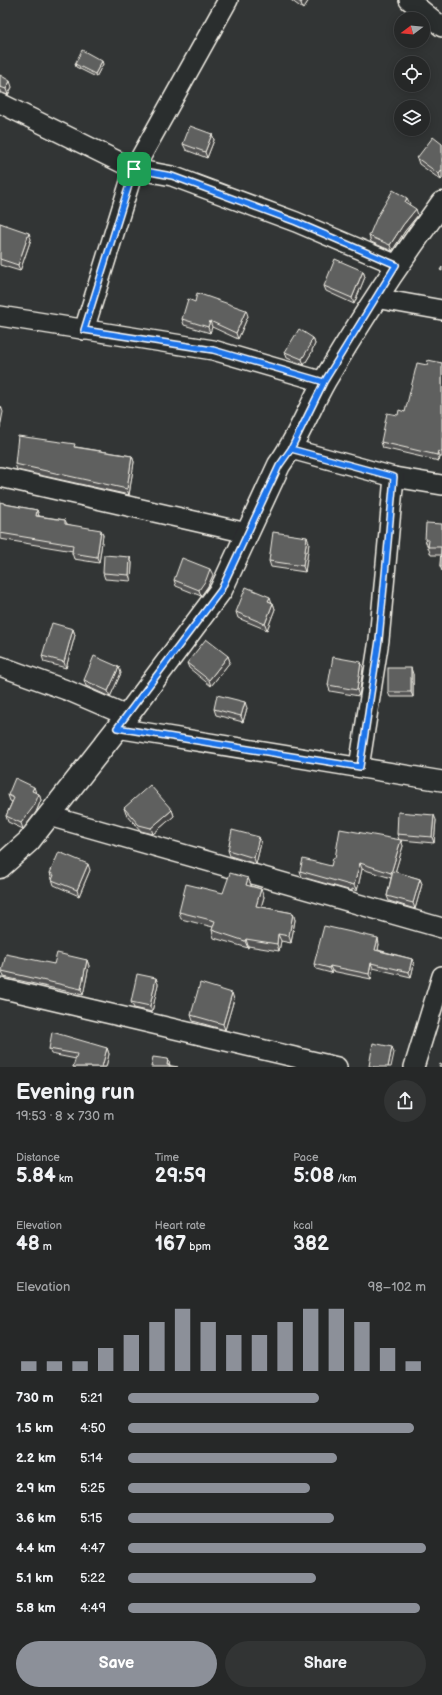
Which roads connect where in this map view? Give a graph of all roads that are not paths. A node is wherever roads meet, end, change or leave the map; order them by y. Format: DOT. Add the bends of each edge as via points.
graph roads {
  1 [pos="228,0"];
  2 [pos="409,0"];
  3 [pos="442,27"];
  4 [pos="0,102"];
  5 [pos="134,169"];
  6 [pos="442,203"];
  7 [pos="396,265"];
  8 [pos="375,298"];
  9 [pos="442,310"];
  10 [pos="0,316"];
  11 [pos="84,330"];
  12 [pos="324,382"];
  13 [pos="291,449"];
  14 [pos="0,477"];
  15 [pos="394,477"];
  16 [pos="442,485"];
  17 [pos="248,533"];
  18 [pos="0,666"];
  19 [pos="122,722"];
  20 [pos="360,767"];
  21 [pos="442,781"];
  22 [pos="49,816"];
  23 [pos="0,867"];
  24 [pos="442,928"];
  25 [pos="442,976"];
  26 [pos="0,988"];
  27 [pos="337,1067"];
  28 [pos="414,1067"];
  1 -- 5 [label="street"];
  2 -- 3 [label="street"];
  4 -- 5 [label="street"];
  5 -- 7 [label="street" via="172,176 296,222"];
  5 -- 11 [label="street"];
  6 -- 7 [label="street"];
  7 -- 8 [label="street"];
  8 -- 9 [label="street"];
  8 -- 12 [label="street"];
  10 -- 11 [label="street"];
  11 -- 12 [label="street" via="213,350"];
  12 -- 13 [label="street"];
  13 -- 15 [label="street"];
  13 -- 17 [label="street" via="279,466"];
  14 -- 17 [label="street"];
  15 -- 16 [label="street"];
  15 -- 20 [label="street" via="379,640"];
  17 -- 19 [label="street" via="221,590"];
  18 -- 19 [label="street" via="69,691"];
  19 -- 20 [label="street"];
  19 -- 22 [label="street"];
  20 -- 21 [label="street"];
  22 -- 23 [label="street" via="29,841"];
  22 -- 24 [label="street"];
  25 -- 28 [label="street"];
  26 -- 27 [label="street"];
}
